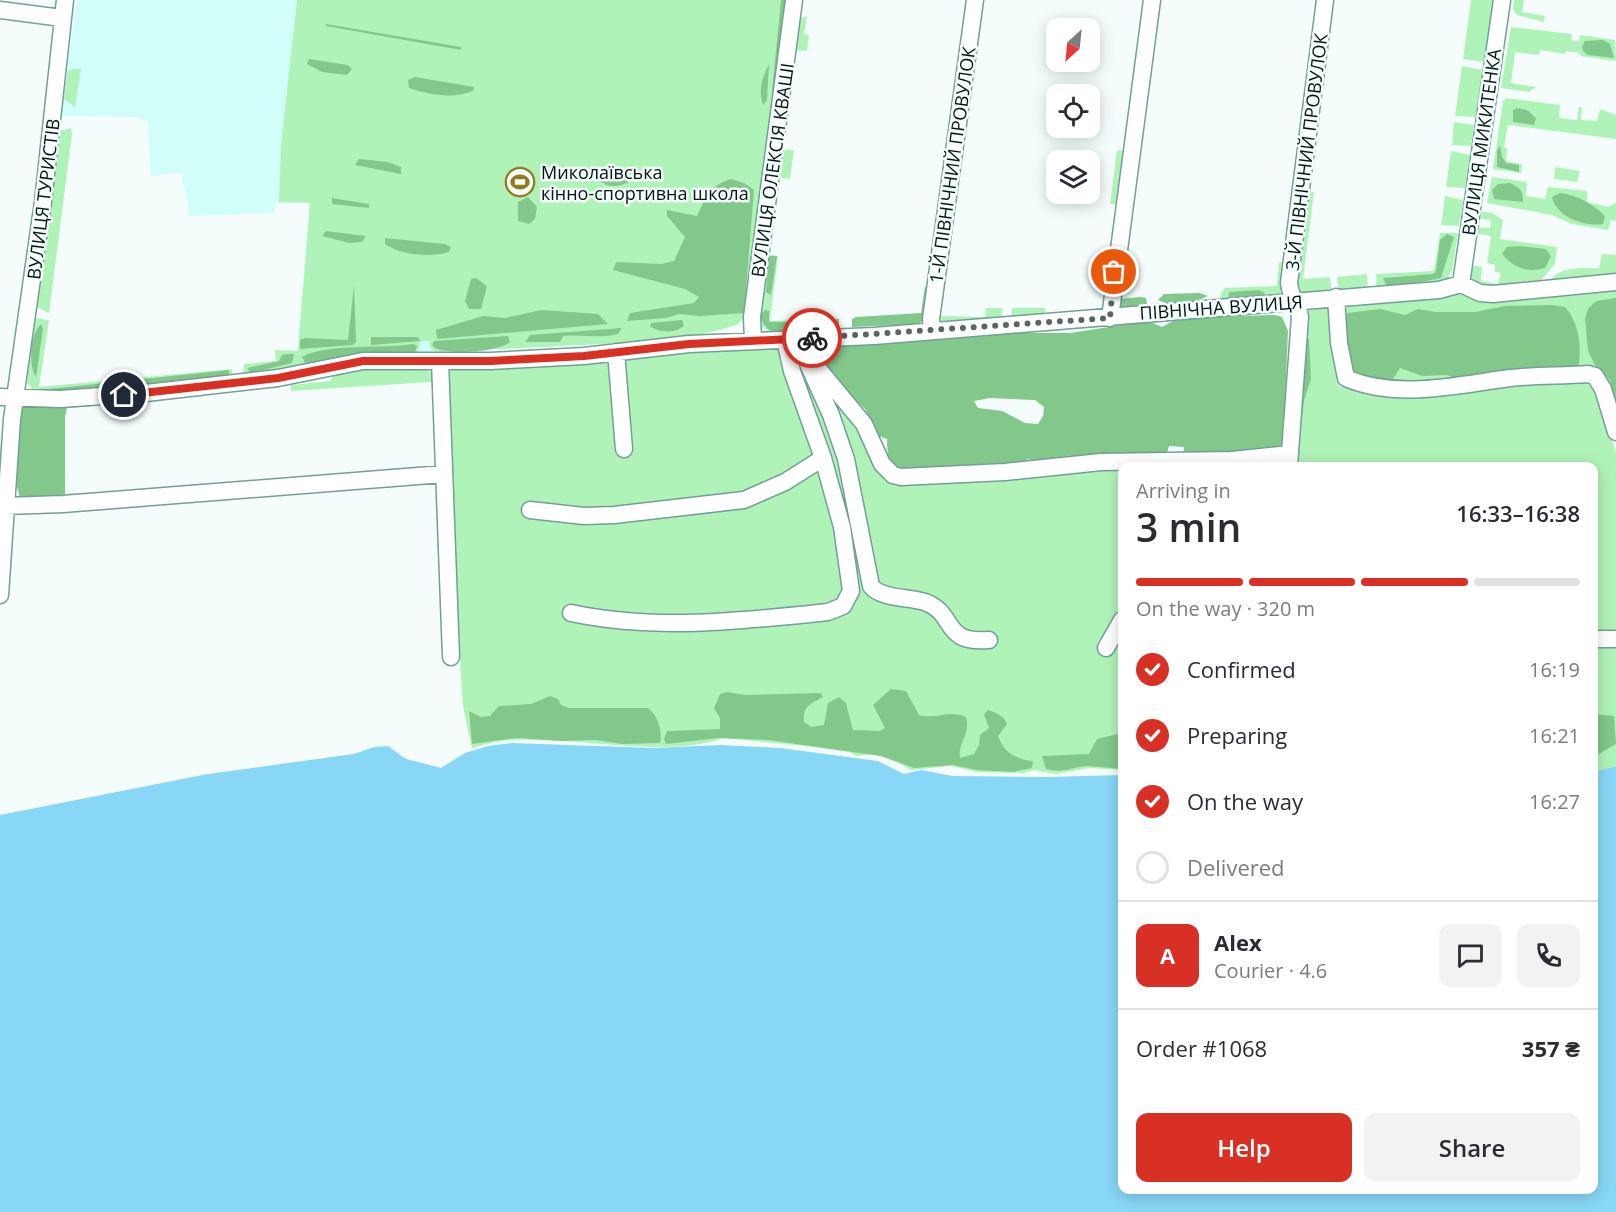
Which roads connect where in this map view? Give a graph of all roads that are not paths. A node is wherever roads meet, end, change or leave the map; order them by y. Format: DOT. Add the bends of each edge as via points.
graph roads {
  1 [pos="65,0"];
  2 [pos="794,0"];
  3 [pos="975,0"];
  4 [pos="1152,0"];
  5 [pos="1325,0"];
  6 [pos="1502,0"];
  7 [pos="0,10"];
  8 [pos="62,18"];
  9 [pos="1616,282"];
  10 [pos="1461,284"];
  11 [pos="1336,297"];
  12 [pos="1295,302"];
  13 [pos="1110,318"];
  14 [pos="932,329"];
  15 [pos="791,339"];
  16 [pos="753,340"];
  17 [pos="616,352"];
  18 [pos="806,360"];
  19 [pos="440,361"];
  20 [pos="8,397"];
  21 [pos="1616,432"];
  22 [pos="624,449"];
  23 [pos="822,458"];
  24 [pos="1289,460"];
  25 [pos="443,474"];
  26 [pos="5,506"];
  27 [pos="530,510"];
  28 [pos="0,595"];
  29 [pos="572,613"];
  30 [pos="1118,627"];
  31 [pos="1598,639"];
  32 [pos="1616,639"];
  33 [pos="990,640"];
  34 [pos="1106,648"];
  35 [pos="451,657"];
  1 -- 8 [label="street, ВУЛИЦЯ ТУРИСТІВ"];
  2 -- 16 [label="street, ВУЛИЦЯ ОЛЕКСІЯ КВАШІ" via="752,317"];
  3 -- 14 [label="street, 1-Й ПІВНІЧНИЙ ПРОВУЛОК"];
  4 -- 13 [label="street"];
  5 -- 12 [label="street, 3-Й ПІВНІЧНИЙ ПРОВУЛОК" via="1289,283"];
  6 -- 10 [label="street, ВУЛИЦЯ МИКИТЕНКА"];
  7 -- 8 [label="street"];
  8 -- 20 [label="street, ВУЛИЦЯ ТУРИСТІВ" via="42,214"];
  9 -- 10 [label="street" via="1493,294"];
  10 -- 11 [label="street, ПІВНІЧНА ВУЛИЦЯ" via="1439,290"];
  11 -- 12 [label="street, ПІВНІЧНА ВУЛИЦЯ"];
  11 -- 21 [label="street" via="1346,378 1360,384 1420,388 1588,374 1595,376 1603,389"];
  12 -- 13 [label="street, ПІВНІЧНА ВУЛИЦЯ" via="1155,311"];
  12 -- 24 [label="street, 3-Й ПІВНІЧНИЙ ПРОВУЛОК" via="1300,317"];
  13 -- 14 [label="street, ПІВНІЧНА ВУЛИЦЯ"];
  14 -- 15 [label="street, ПІВНІЧНА ВУЛИЦЯ"];
  15 -- 16 [label="street, ПІВНІЧНА ВУЛИЦЯ"];
  15 -- 18 [label="street"];
  15 -- 23 [label="street" via="792,371"];
  16 -- 17 [label="street, ПІВНІЧНА ВУЛИЦЯ"];
  17 -- 19 [label="street, ПІВНІЧНА ВУЛИЦЯ"];
  17 -- 22 [label="street"];
  18 -- 24 [label="street" via="816,366 864,424 882,464 901,477 1101,462"];
  18 -- 33 [label="street" via="846,459 871,586 881,593 926,602 965,640"];
  19 -- 20 [label="street, ПІВНІЧНА ВУЛИЦЯ" via="363,361 278,378 146,393 60,399"];
  19 -- 25 [label="street"];
  20 -- 26 [label="street, ВУЛИЦЯ ТУРИСТІВ"];
  23 -- 27 [label="street" via="785,482 744,500 614,515"];
  23 -- 29 [label="street" via="842,527 851,591 838,610 706,623 619,621"];
  25 -- 26 [label="street"];
  25 -- 35 [label="street"];
  26 -- 28 [label="street, ВУЛИЦЯ ТУРИСТІВ"];
  30 -- 34 [label="street"];
  31 -- 32 [label="street"];
}
